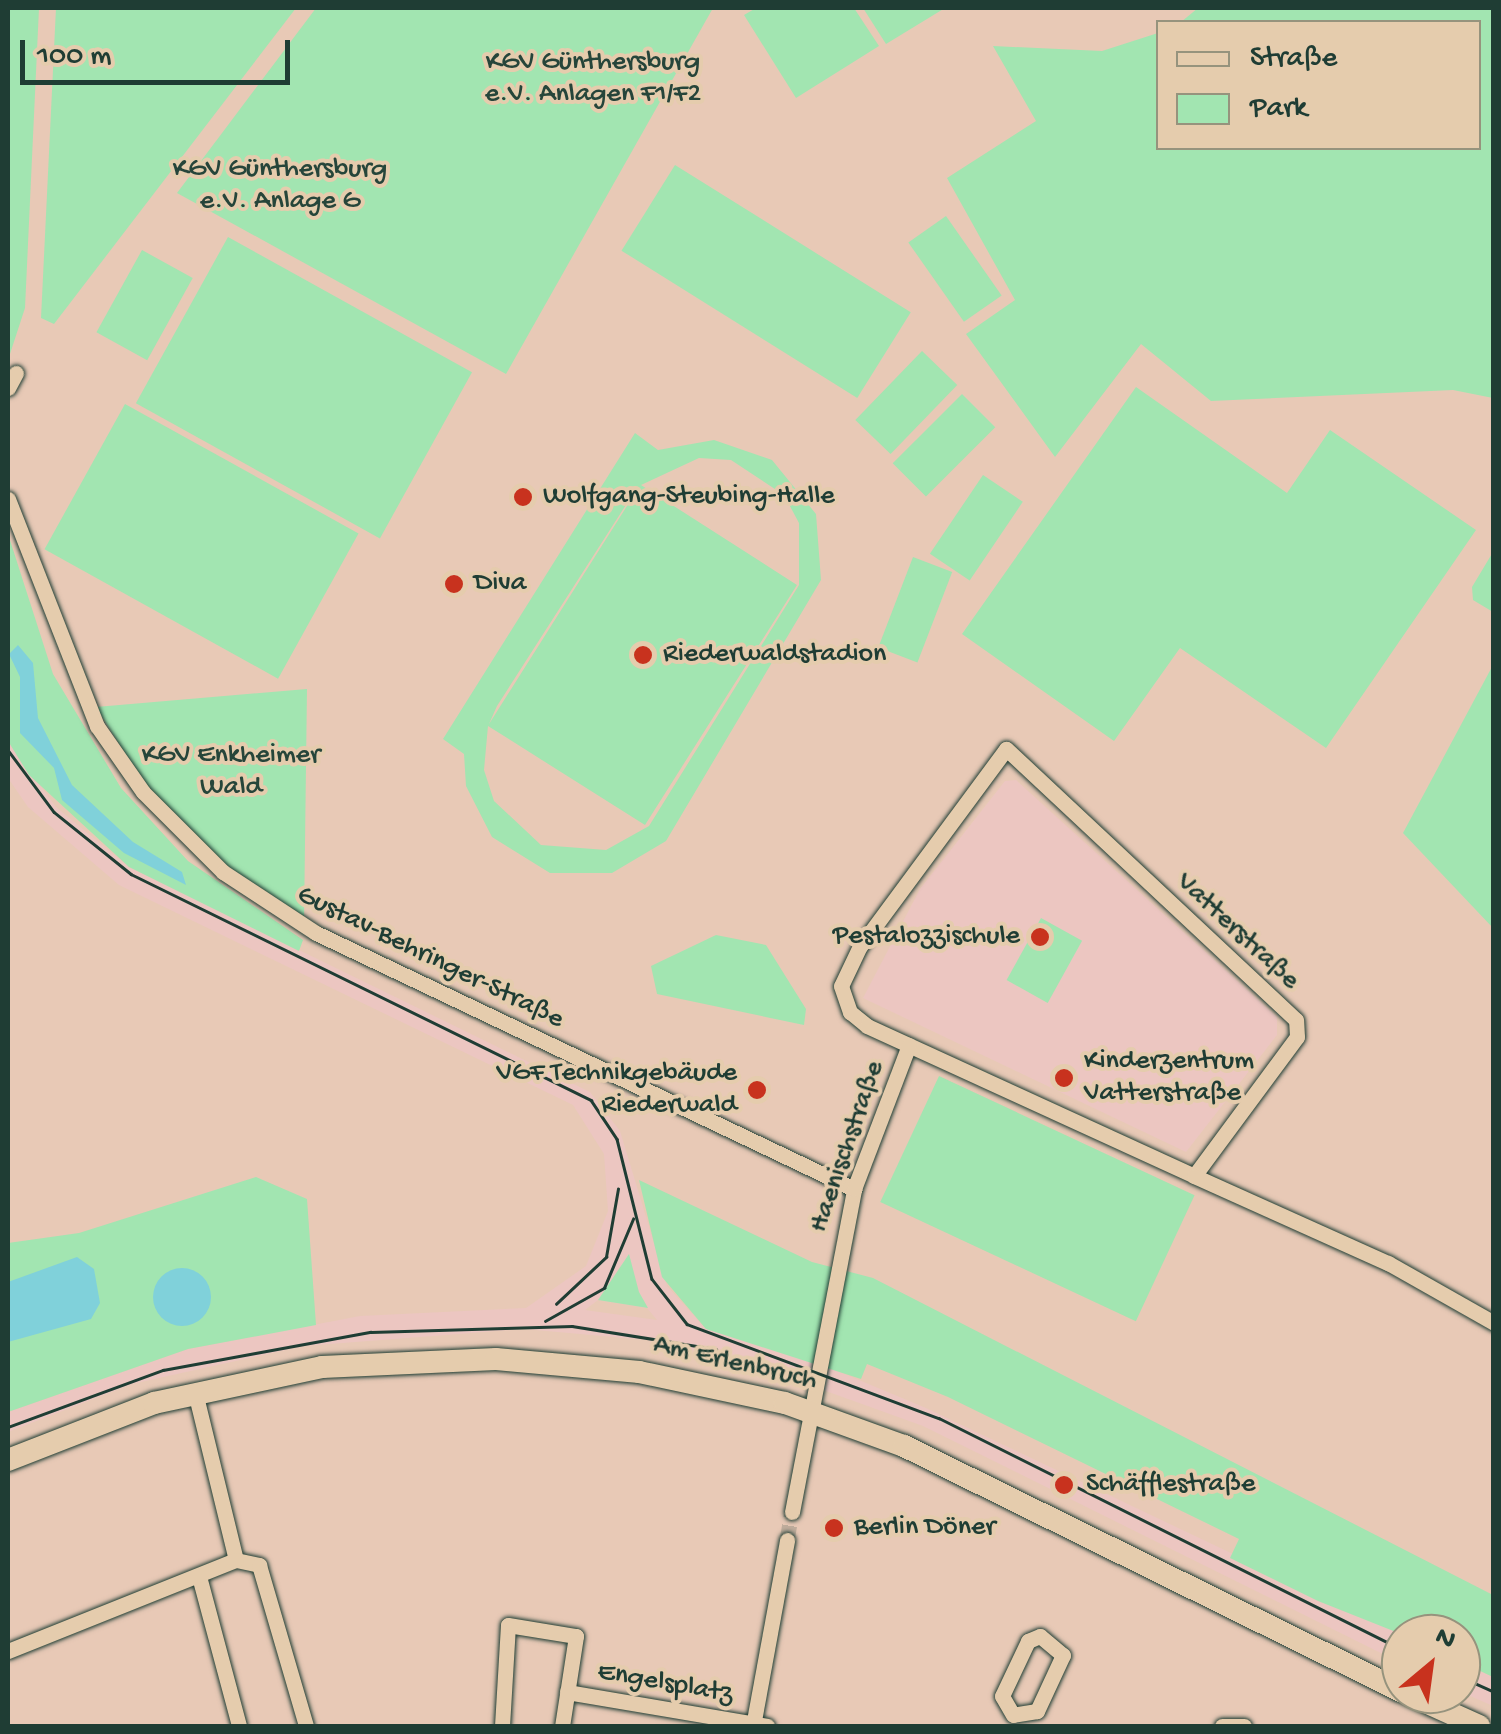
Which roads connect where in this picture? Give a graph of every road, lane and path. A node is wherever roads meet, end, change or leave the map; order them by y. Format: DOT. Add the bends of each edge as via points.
graph roads {
  1 [pos="16,373"];
  2 [pos="8,388"];
  3 [pos="8,499"];
  4 [pos="1006,749"];
  5 [pos="910,1045"];
  6 [pos="1194,1176"];
  7 [pos="854,1189"];
  8 [pos="1494,1323"];
  9 [pos="194,1392"];
  10 [pos="812,1411"];
  11 [pos="8,1460"];
  12 [pos="792,1512"];
  13 [pos="787,1540"];
  14 [pos="236,1560"];
  15 [pos="200,1580"];
  16 [pos="8,1651"];
  17 [pos="1381,1681"];
  18 [pos="567,1692"];
  19 [pos="1453,1714"];
  20 [pos="1011,1721"];
  21 [pos="240,1726"];
  22 [pos="306,1726"];
  23 [pos="502,1726"];
  24 [pos="562,1726"];
  25 [pos="758,1726"];
  26 [pos="1222,1726"];
  27 [pos="1244,1726"];
  28 [pos="1479,1726"];
  1 -- 2 [label="street"];
  3 -- 7 [label="street, Gustav-Behringer-Straße" via="97,726 142,792 223,872 333,942"];
  4 -- 5 [label="street, Haenischstraße" via="906,873 843,976 841,995 857,1019"];
  4 -- 6 [label="street, Vatterstraße" via="1296,1020 1298,1037"];
  5 -- 6 [label="street"];
  5 -- 7 [label="street, Haenischstraße"];
  6 -- 8 [label="street" via="1388,1263"];
  7 -- 10 [label="street, Haenischstraße"];
  9 -- 10 [label="main road, Am Erlenbruch" via="322,1367 496,1358 639,1372"];
  9 -- 11 [label="main road, Am Erlenbruch"];
  9 -- 14 [label="street"];
  10 -- 12 [label="street"];
  10 -- 17 [label="main road, Am Erlenbruch" via="949,1467"];
  13 -- 25 [label="street"];
  14 -- 15 [label="street"];
  14 -- 22 [label="street" via="259,1565"];
  15 -- 16 [label="street"];
  15 -- 21 [label="street"];
  18 -- 23 [label="street, Engelsplatz" via="576,1636 508,1625"];
  18 -- 24 [label="street, Engelsplatz"];
  18 -- 25 [label="street, Engelsplatz"];
  19 -- 28 [label="main road, Am Erlenbruch"];
  20 -- 20 [label="street" via="1037,1712 1063,1655 1050,1639 1028,1641 1002,1696"];
  26 -- 27 [label="street"];
}
